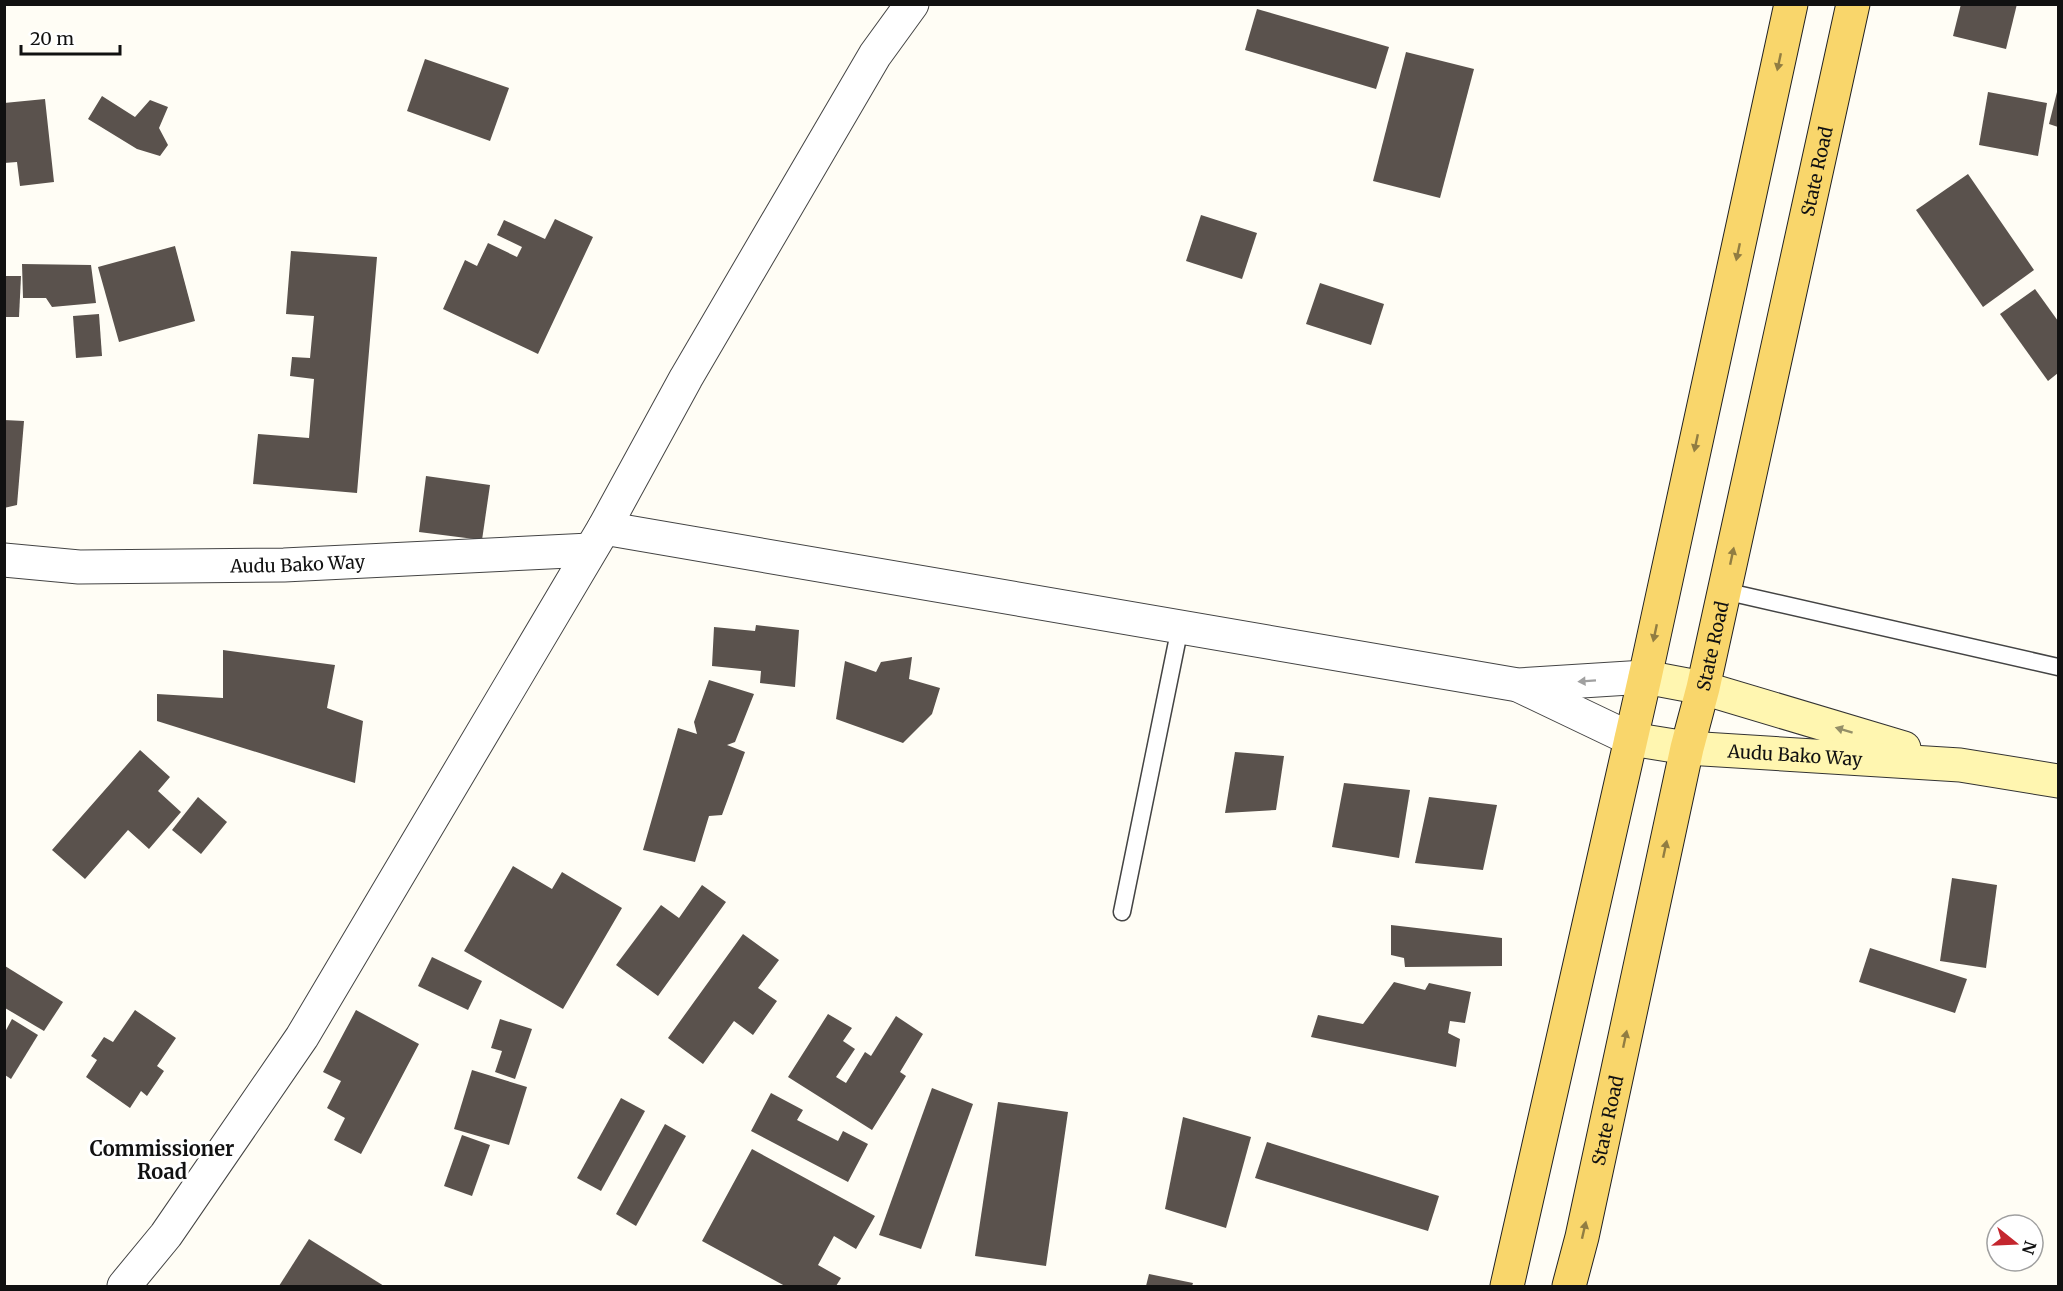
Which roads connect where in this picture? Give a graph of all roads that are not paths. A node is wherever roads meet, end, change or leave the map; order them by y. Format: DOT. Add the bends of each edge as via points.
graph roads {
  1 [pos="912,4"];
  2 [pos="1791,4"];
  3 [pos="1853,4"];
  4 [pos="597,539"];
  5 [pos="4,560"];
  6 [pos="1724,591"];
  7 [pos="1180,627"];
  8 [pos="2058,667"];
  9 [pos="1645,677"];
  10 [pos="1518,685"];
  11 [pos="1703,688"];
  12 [pos="1631,739"];
  13 [pos="1687,748"];
  14 [pos="1960,765"];
  15 [pos="2058,781"];
  16 [pos="1122,912"];
  17 [pos="124,1287"];
  18 [pos="1507,1287"];
  19 [pos="1569,1287"];
  1 -- 4 [label="street" via="869,65"];
  2 -- 9 [label="main road, one-way"];
  6 -- 3 [label="main road, State Road, one-way"];
  4 -- 5 [label="street, Audu Bako Way" via="284,565 79,567"];
  4 -- 7 [label="street, Audu Bako Way"];
  4 -- 17 [label="street" via="302,1037 166,1235"];
  6 -- 8 [label="lane"];
  6 -- 11 [label="main road, State Road"];
  7 -- 10 [label="street, Audu Bako Way"];
  7 -- 16 [label="lane"];
  9 -- 10 [label="street, one-way"];
  9 -- 11 [label="main road, Audu Bako Way"];
  9 -- 12 [label="main road"];
  10 -- 12 [label="street"];
  11 -- 13 [label="main road, State Road"];
  14 -- 11 [label="main road, Audu Bako Way, one-way"];
  12 -- 13 [label="main road, Audu Bako Way"];
  12 -- 18 [label="main road"];
  13 -- 14 [label="main road, Audu Bako Way"];
  19 -- 13 [label="main road, State Road, one-way"];
  14 -- 15 [label="main road, Audu Bako Way"];
}
